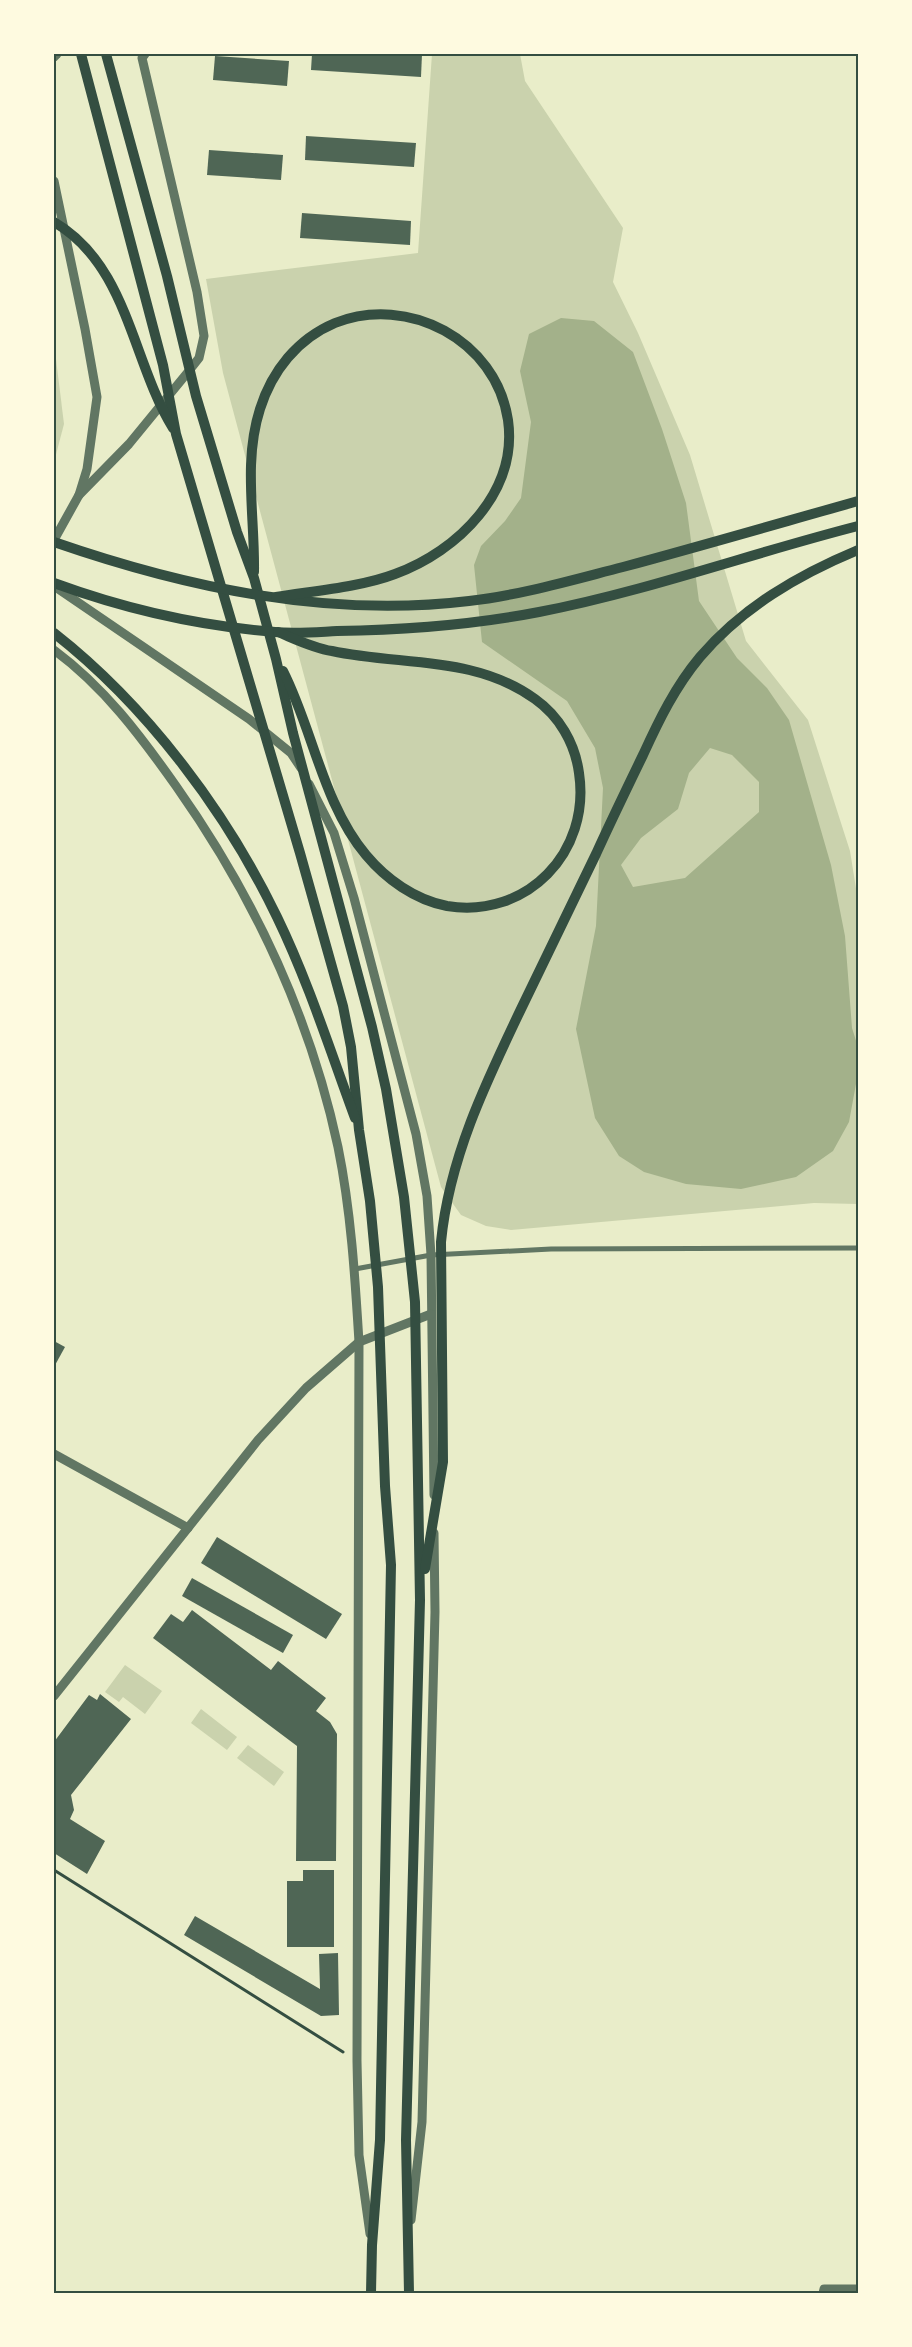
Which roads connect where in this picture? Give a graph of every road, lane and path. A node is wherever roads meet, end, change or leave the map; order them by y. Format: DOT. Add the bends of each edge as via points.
graph roads {
  1 [pos="57,54"];
  2 [pos="81,54"];
  3 [pos="106,54"];
  4 [pos="145,54"];
  5 [pos="54,57"];
  6 [pos="54,181"];
  7 [pos="54,222"];
  8 [pos="176,434"];
  9 [pos="78,495"];
  10 [pos="858,501"];
  11 [pos="858,526"];
  12 [pos="54,541"];
  13 [pos="858,550"];
  14 [pos="254,578"];
  15 [pos="54,584"];
  16 [pos="276,597"];
  17 [pos="278,632"];
  18 [pos="54,633"];
  19 [pos="54,650"];
  20 [pos="276,659"];
  21 [pos="360,1130"];
  22 [pos="858,1248"];
  23 [pos="431,1255"];
  24 [pos="355,1269"];
  25 [pos="431,1314"];
  26 [pos="359,1342"];
  27 [pos="54,1454"];
  28 [pos="188,1528"];
  29 [pos="420,1600"];
  30 [pos="54,1696"];
  31 [pos="54,1870"];
  32 [pos="357,2061"];
  33 [pos="372,2245"];
  34 [pos="408,2247"];
  35 [pos="858,2289"];
  36 [pos="824,2291"];
  37 [pos="371,2293"];
  38 [pos="409,2293"];
  1 -- 5 [label="street"];
  2 -- 8 [label="main road" via="155,336"];
  3 -- 14 [label="main road" via="196,396"];
  4 -- 9 [label="street" via="142,58 197,292 204,336 198,358 188,372 129,444"];
  6 -- 9 [label="street" via="97,397 87,470"];
  7 -- 8 [label="main road" via="76,238 109,282 125,313 152,389"];
  8 -- 21 [label="main road" via="343,1006"];
  9 -- 12 [label="street"];
  10 -- 16 [label="main road" via="510,595 444,604 376,606 312,603"];
  11 -- 17 [label="main road" via="539,612 423,628"];
  12 -- 16 [label="main road" via="180,579"];
  13 -- 29 [label="main road" via="803,575 742,615 689,671 657,725 494,1065 460,1151 444,1214 441,1242 443,1462"];
  14 -- 16 [label="main road" via="250,468 253,438 266,394 284,360 322,328 370,313 420,318 460,340 490,373 502,397 508,420 508,448 500,482 487,507 468,529 435,555 396,574"];
  14 -- 20 [label="main road"];
  15 -- 17 [label="main road" via="169,617"];
  15 -- 23 [label="street" via="249,719 291,753 302,768 334,834 354,898 416,1134 427,1196"];
  17 -- 20 [label="main road" via="332,652 469,669 503,681 536,699 549,710 568,737 580,780 581,797 574,833 558,863 543,880 519,895 474,907 433,902 398,884 368,858 350,832 326,780 300,706"];
  18 -- 21 [label="main road" via="102,676 147,724 197,785 238,846 258,879 294,954"];
  19 -- 24 [label="street" via="80,669 132,723 231,871 265,936 291,990 317,1066 338,1148"];
  20 -- 29 [label="main road" via="372,1027 397,1150 411,1247 414,1302"];
  21 -- 33 [label="main road" via="378,1287 391,1565 380,2140"];
  22 -- 23 [label="street" via="551,1249"];
  23 -- 24 [label="street"];
  23 -- 25 [label="street"];
  24 -- 26 [label="street"];
  25 -- 26 [label="street"];
  25 -- 34 [label="street" via="435,1612 422,2122"];
  26 -- 28 [label="street" via="306,1388 258,1440"];
  26 -- 32 [label="street"];
  27 -- 28 [label="street"];
  28 -- 30 [label="street"];
  29 -- 34 [label="main road" via="406,2140"];
  31 -- 32 [label="path"];
  32 -- 33 [label="street" via="359,2155"];
  33 -- 37 [label="main road"];
  34 -- 38 [label="main road"];
  35 -- 36 [label="street"];
}
